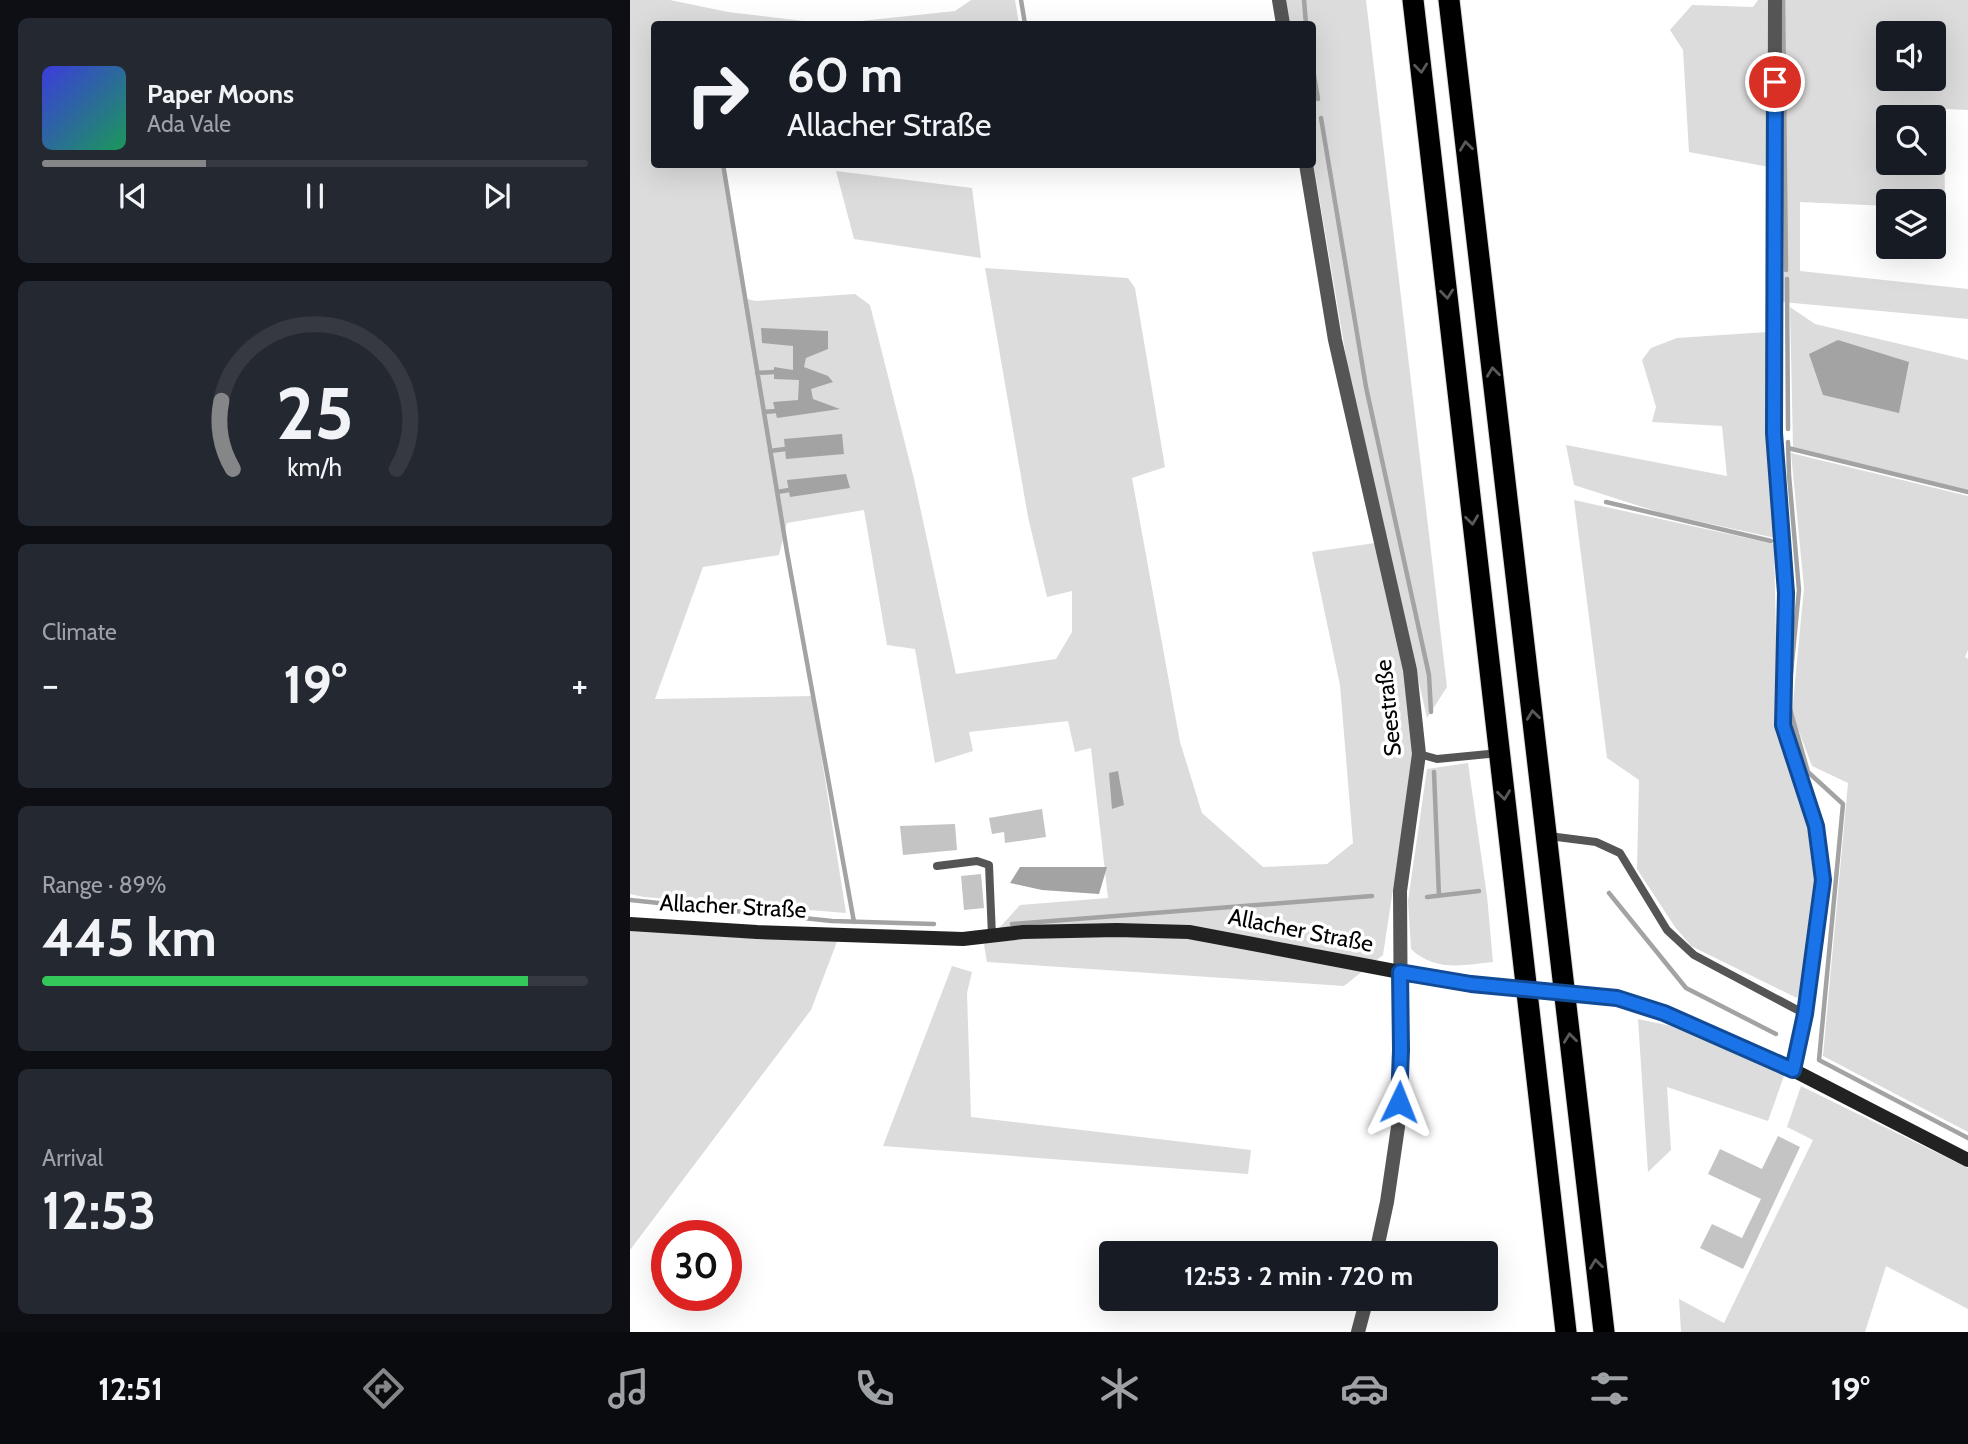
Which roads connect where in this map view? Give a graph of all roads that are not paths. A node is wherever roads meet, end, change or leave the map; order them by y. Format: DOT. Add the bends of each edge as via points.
graph roads {
  1 [pos="1279,0"];
  2 [pos="1413,0"];
  3 [pos="1449,0"];
  4 [pos="1775,0"];
  5 [pos="1282,21"];
  6 [pos="1307,168"];
  7 [pos="1499,753"];
  8 [pos="1419,754"];
  9 [pos="1546,836"];
  10 [pos="937,866"];
  11 [pos="630,924"];
  12 [pos="992,936"];
  13 [pos="1400,972"];
  14 [pos="1805,1014"];
  15 [pos="1793,1070"];
  16 [pos="1968,1160"];
  17 [pos="1379,1241"];
  18 [pos="1364,1311"];
  19 [pos="1358,1332"];
  20 [pos="1566,1332"];
  21 [pos="1604,1332"];
  1 -- 5 [label="street"];
  2 -- 7 [label="highway, one-way"];
  9 -- 3 [label="highway, one-way"];
  4 -- 14 [label="street" via="1774,433 1786,593 1783,725 1816,826 1823,880"];
  6 -- 8 [label="street, Seestraße" via="1335,340 1409,670"];
  7 -- 8 [label="lane" via="1437,759"];
  7 -- 20 [label="highway, one-way"];
  8 -- 13 [label="street, Seestraße" via="1400,891"];
  9 -- 14 [label="lane" via="1596,842 1620,853 1667,930 1694,955"];
  21 -- 9 [label="highway, one-way"];
  10 -- 12 [label="lane" via="977,860 989,865"];
  11 -- 12 [label="street, Allacher Straße" via="963,939"];
  12 -- 13 [label="street, Allacher Straße" via="1189,932"];
  13 -- 15 [label="street, Allacher Straße, bridge" via="1617,998 1664,1013"];
  13 -- 17 [label="street, Seestraße" via="1398,1127"];
  14 -- 15 [label="street"];
  15 -- 16 [label="street, Allacher Straße"];
  18 -- 19 [label="street"];
}
